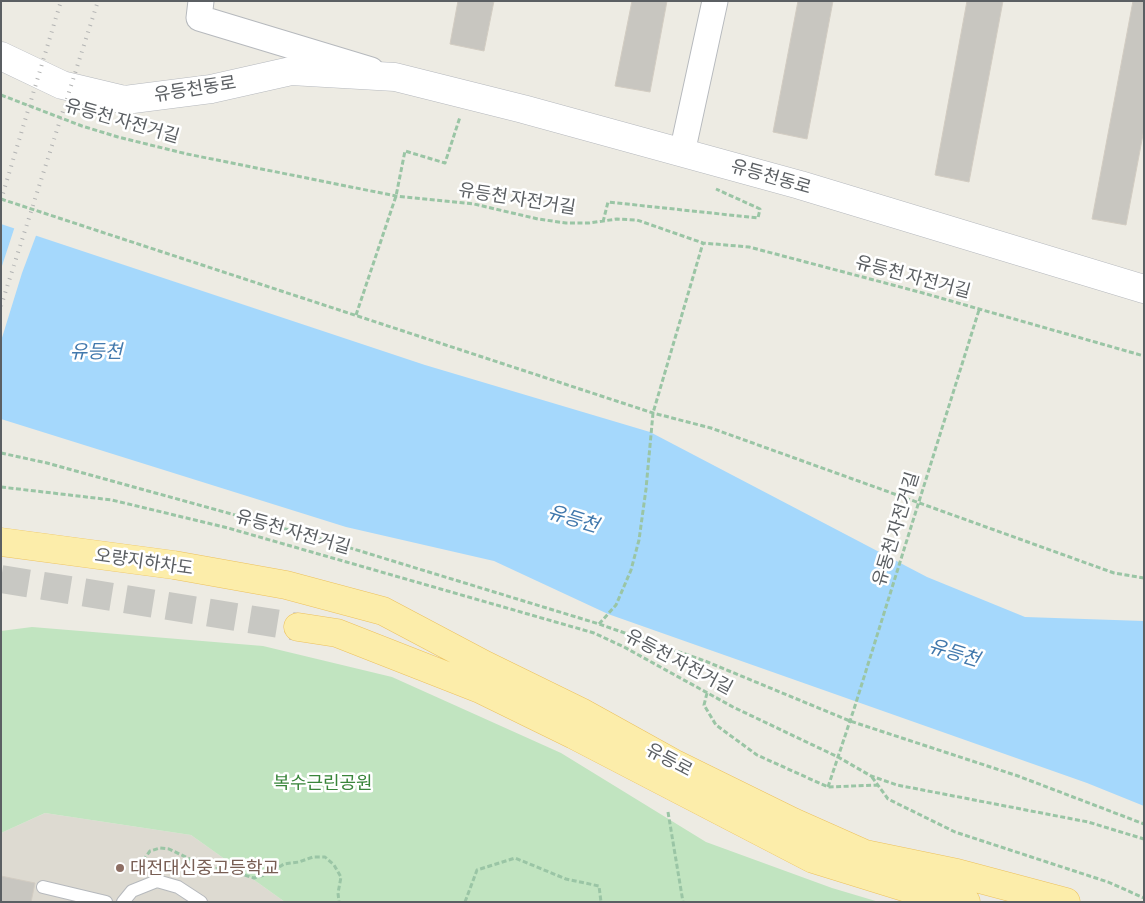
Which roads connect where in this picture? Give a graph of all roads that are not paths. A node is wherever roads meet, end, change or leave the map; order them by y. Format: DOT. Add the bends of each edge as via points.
graph roads {
  1 [pos="715,1"];
  2 [pos="200,10"];
  3 [pos="1,56"];
  4 [pos="395,77"];
  5 [pos="682,153"];
  6 [pos="1144,289"];
  7 [pos="1,542"];
  8 [pos="286,585"];
  9 [pos="298,627"];
  10 [pos="43,887"];
  11 [pos="106,902"];
  12 [pos="122,902"];
  13 [pos="202,902"];
  14 [pos="966,902"];
  15 [pos="1066,902"];
  1 -- 5 [label="street"];
  2 -- 4 [label="street, 유등천동로"];
  3 -- 4 [label="main road, 유등천동로" via="62,86 125,100 211,89 291,71"];
  4 -- 5 [label="main road, 유등천동로" via="523,108"];
  5 -- 6 [label="main road, 유등천동로" via="800,185"];
  7 -- 8 [label="main road, 오량지하차도" via="174,565"];
  8 -- 15 [label="main road, 유등로" via="383,611 673,763 865,854"];
  9 -- 14 [label="main road, 유등로" via="337,633 480,689 813,859 910,889"];
  10 -- 11 [label="lane"];
  12 -- 13 [label="lane" via="132,891 157,881 178,886"];
}
